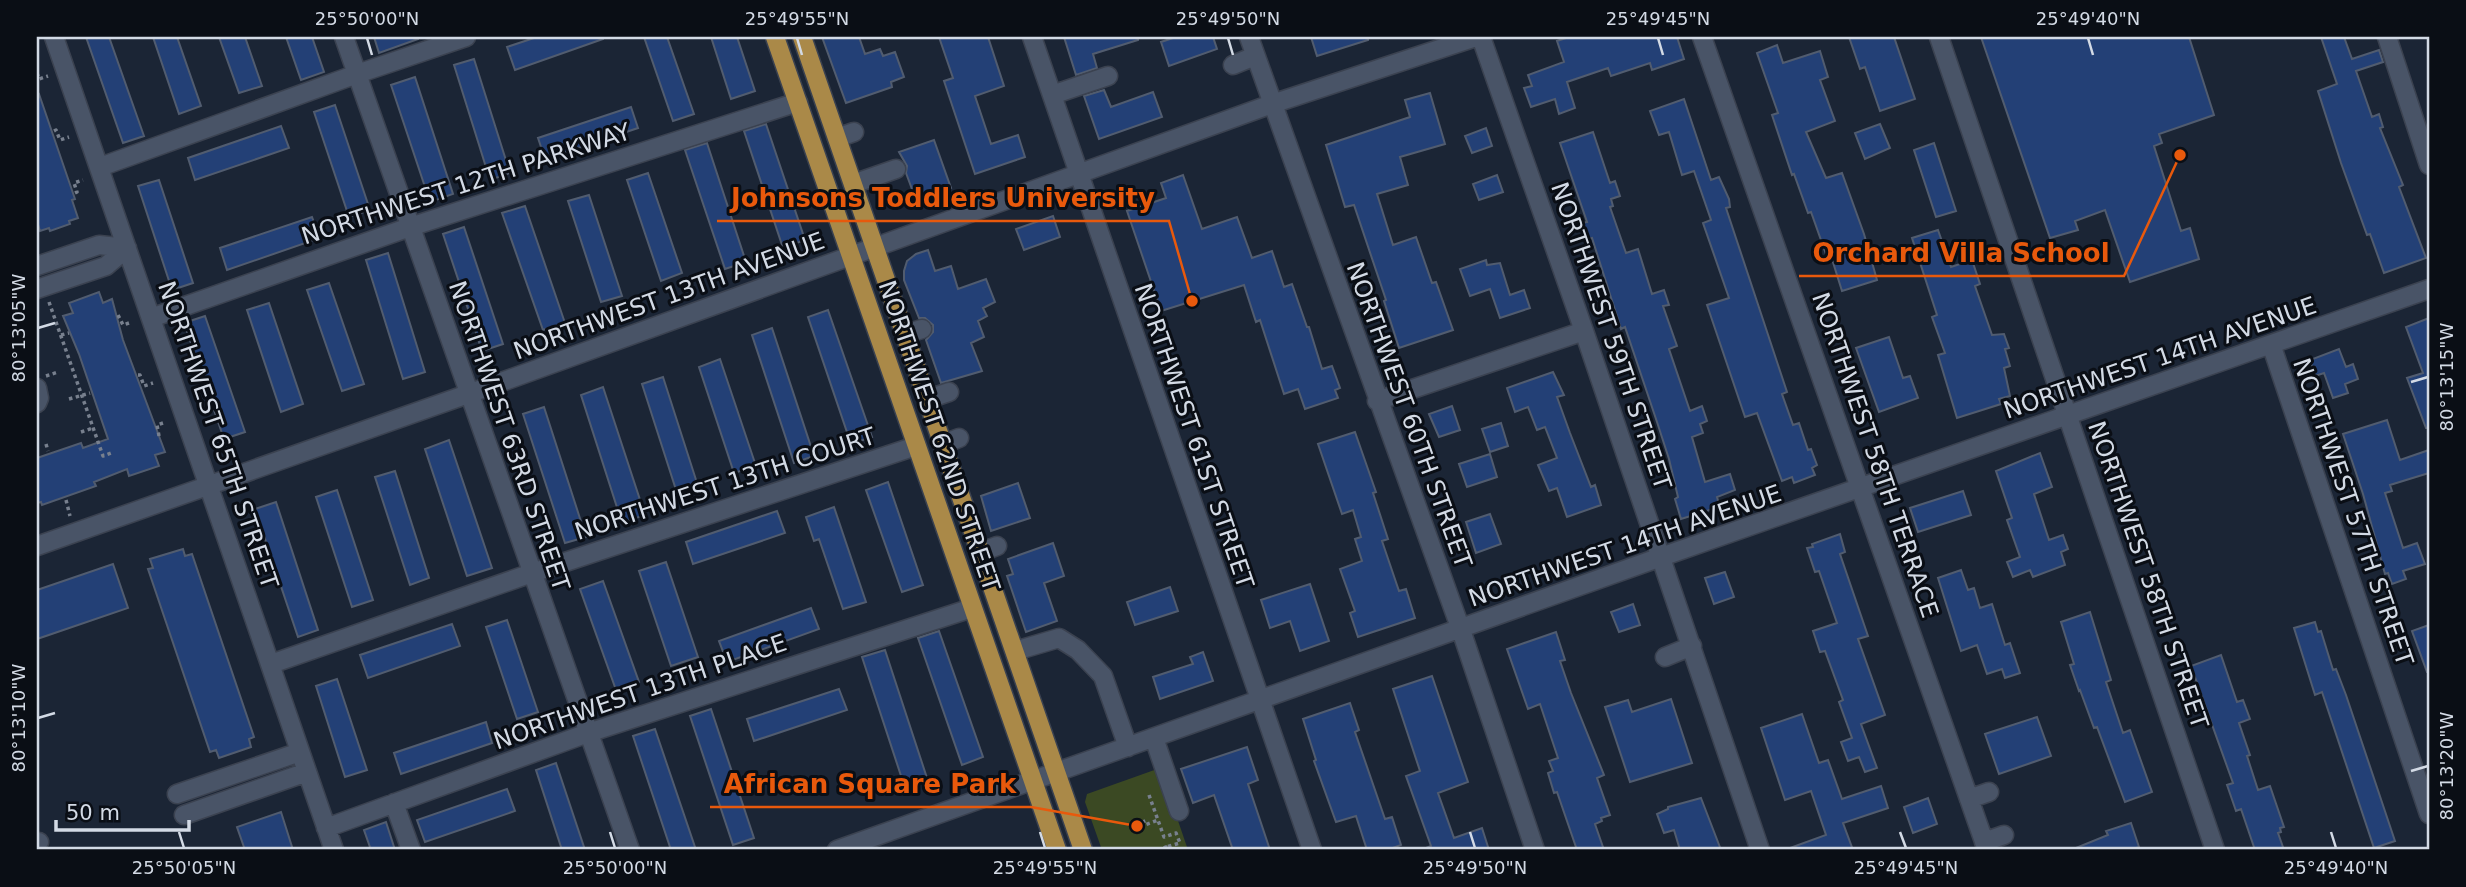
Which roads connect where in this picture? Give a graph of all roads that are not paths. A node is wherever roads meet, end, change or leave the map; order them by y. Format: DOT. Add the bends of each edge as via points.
graph roads {
  1 [pos="54,37"];
  2 [pos="344,37"];
  3 [pos="466,37"];
  4 [pos="775,37"];
  5 [pos="802,37"];
  6 [pos="1032,37"];
  7 [pos="1249,37"];
  8 [pos="1478,37"];
  9 [pos="1702,37"];
  10 [pos="1939,37"];
  11 [pos="2387,37"];
  12 [pos="1255,56"];
  13 [pos="1233,65"];
  14 [pos="356,74"];
  15 [pos="1108,76"];
  16 [pos="1052,95"];
  17 [pos="798,102"];
  18 [pos="1272,104"];
  19 [pos="2429,165"];
  20 [pos="100,167"];
  21 [pos="896,169"];
  22 [pos="1078,173"];
  23 [pos="853,184"];
  24 [pos="410,227"];
  25 [pos="874,246"];
  26 [pos="127,248"];
  27 [pos="851,256"];
  28 [pos="37,266"];
  29 [pos="2429,289"];
  30 [pos="41,292"];
  31 [pos="150,318"];
  32 [pos="1584,331"];
  33 [pos="2271,344"];
  34 [pos="40,382"];
  35 [pos="949,392"];
  36 [pos="468,394"];
  37 [pos="928,399"];
  38 [pos="1377,401"];
  39 [pos="37,403"];
  40 [pos="2068,416"];
  41 [pos="916,446"];
  42 [pos="208,485"];
  43 [pos="1861,489"];
  44 [pos="37,546"];
  45 [pos="1661,557"];
  46 [pos="532,573"];
  47 [pos="972,608"];
  48 [pos="1461,630"];
  49 [pos="1692,646"];
  50 [pos="1014,651"];
  51 [pos="1665,657"];
  52 [pos="271,664"];
  53 [pos="1259,701"];
  54 [pos="588,733"];
  55 [pos="1154,738"];
  56 [pos="1128,747"];
  57 [pos="300,752"];
  58 [pos="307,772"];
  59 [pos="1056,772"];
  60 [pos="1033,781"];
  61 [pos="1989,792"];
  62 [pos="177,794"];
  63 [pos="1969,799"];
  64 [pos="394,803"];
  65 [pos="1179,811"];
  66 [pos="2429,814"];
  67 [pos="184,815"];
  68 [pos="326,828"];
  69 [pos="2004,835"];
  70 [pos="1985,846"];
  71 [pos="334,850"];
  72 [pos="411,850"];
  73 [pos="630,850"];
  74 [pos="837,850"];
  75 [pos="1057,850"];
  76 [pos="1083,850"];
  77 [pos="1311,850"];
  78 [pos="1535,850"];
  79 [pos="1760,850"];
  80 [pos="2215,850"];
  1 -- 20 [label="street, NORTHWEST 65TH STREET"];
  2 -- 14 [label="street, NORTHWEST 63RD STREET"];
  3 -- 14 [label="street"];
  4 -- 17 [label="main road, NORTHWEST 62ND STREET"];
  5 -- 23 [label="main road, NORTHWEST 62ND STREET" via="846,135"];
  6 -- 16 [label="street, NORTHWEST 61ST STREET"];
  7 -- 12 [label="street, NORTHWEST 60TH STREET"];
  8 -- 18 [label="street, NORTHWEST 13TH AVENUE"];
  8 -- 32 [label="street, NORTHWEST 59TH STREET"];
  9 -- 43 [label="street, NORTHWEST 58TH TERRACE"];
  10 -- 40 [label="street, NORTHWEST 58TH STREET"];
  11 -- 19 [label="street"];
  12 -- 13 [label="street"];
  12 -- 18 [label="street, NORTHWEST 60TH STREET"];
  14 -- 20 [label="street"];
  14 -- 24 [label="street, NORTHWEST 63RD STREET"];
  15 -- 16 [label="street"];
  16 -- 22 [label="street, NORTHWEST 61ST STREET"];
  17 -- 24 [label="street, NORTHWEST 12TH PARKWAY"];
  17 -- 27 [label="main road, NORTHWEST 62ND STREET"];
  18 -- 22 [label="street, NORTHWEST 13TH AVENUE"];
  18 -- 38 [label="street, NORTHWEST 60TH STREET"];
  20 -- 26 [label="street, NORTHWEST 65TH STREET"];
  21 -- 23 [label="street"];
  22 -- 25 [label="street, NORTHWEST 13TH AVENUE"];
  22 -- 53 [label="street, NORTHWEST 61ST STREET"];
  23 -- 25 [label="main road, NORTHWEST 62ND STREET"];
  24 -- 31 [label="street, NORTHWEST 12TH PARKWAY"];
  24 -- 36 [label="street, NORTHWEST 63RD STREET"];
  25 -- 27 [label="street, NORTHWEST 13TH AVENUE"];
  25 -- 37 [label="main road, NORTHWEST 62ND STREET" via="914,331"];
  26 -- 28 [label="street" via="99,245"];
  26 -- 30 [label="street" via="106,265"];
  26 -- 31 [label="street, NORTHWEST 65TH STREET"];
  27 -- 36 [label="street, NORTHWEST 13TH AVENUE"];
  27 -- 41 [label="main road, NORTHWEST 62ND STREET"];
  29 -- 33 [label="street, NORTHWEST 14TH AVENUE"];
  31 -- 42 [label="street, NORTHWEST 65TH STREET"];
  32 -- 38 [label="street"];
  32 -- 45 [label="street, NORTHWEST 59TH STREET"];
  33 -- 40 [label="street, NORTHWEST 14TH AVENUE"];
  33 -- 66 [label="street, NORTHWEST 57TH STREET"];
  34 -- 39 [label="street"];
  35 -- 37 [label="street"];
  36 -- 42 [label="street, NORTHWEST 13TH AVENUE"];
  36 -- 46 [label="street, NORTHWEST 63RD STREET"];
  37 -- 50 [label="main road, NORTHWEST 62ND STREET" via="951,441 989,549"];
  38 -- 48 [label="street, NORTHWEST 60TH STREET"];
  40 -- 43 [label="street, NORTHWEST 14TH AVENUE"];
  40 -- 80 [label="street, NORTHWEST 58TH STREET"];
  41 -- 46 [label="street, NORTHWEST 13TH COURT"];
  41 -- 47 [label="main road, NORTHWEST 62ND STREET"];
  42 -- 44 [label="street, NORTHWEST 13TH AVENUE"];
  42 -- 52 [label="street, NORTHWEST 65TH STREET"];
  43 -- 45 [label="street, NORTHWEST 14TH AVENUE"];
  43 -- 63 [label="street, NORTHWEST 58TH TERRACE"];
  45 -- 48 [label="street, NORTHWEST 14TH AVENUE"];
  45 -- 49 [label="street, NORTHWEST 59TH STREET"];
  46 -- 52 [label="street, NORTHWEST 13TH COURT"];
  46 -- 54 [label="street, NORTHWEST 63RD STREET"];
  47 -- 54 [label="street, NORTHWEST 13TH PLACE"];
  47 -- 60 [label="main road, NORTHWEST 62ND STREET"];
  48 -- 53 [label="street, NORTHWEST 14TH AVENUE"];
  48 -- 78 [label="street, NORTHWEST 60TH STREET"];
  49 -- 51 [label="street"];
  49 -- 79 [label="street, NORTHWEST 59TH STREET"];
  50 -- 56 [label="street" via="1059,638 1078,650 1103,676"];
  50 -- 59 [label="main road, NORTHWEST 62ND STREET"];
  52 -- 57 [label="street, NORTHWEST 65TH STREET"];
  53 -- 55 [label="street, NORTHWEST 14TH AVENUE"];
  53 -- 77 [label="street, NORTHWEST 61ST STREET"];
  54 -- 64 [label="street, NORTHWEST 13TH PLACE"];
  54 -- 73 [label="street, NORTHWEST 63RD STREET"];
  55 -- 56 [label="street, NORTHWEST 14TH AVENUE"];
  55 -- 65 [label="street"];
  56 -- 59 [label="street, NORTHWEST 14TH AVENUE"];
  57 -- 58 [label="street, NORTHWEST 65TH STREET"];
  57 -- 62 [label="street"];
  58 -- 67 [label="street"];
  58 -- 68 [label="street, NORTHWEST 65TH STREET"];
  59 -- 60 [label="street, NORTHWEST 14TH AVENUE"];
  59 -- 76 [label="main road, NORTHWEST 62ND STREET"];
  60 -- 74 [label="street, NORTHWEST 14TH AVENUE"];
  60 -- 75 [label="main road, NORTHWEST 62ND STREET"];
  61 -- 63 [label="street"];
  63 -- 70 [label="street, NORTHWEST 58TH TERRACE"];
  64 -- 68 [label="street, NORTHWEST 13TH PLACE"];
  64 -- 72 [label="street"];
  68 -- 71 [label="street, NORTHWEST 65TH STREET"];
  69 -- 70 [label="street"];
}
